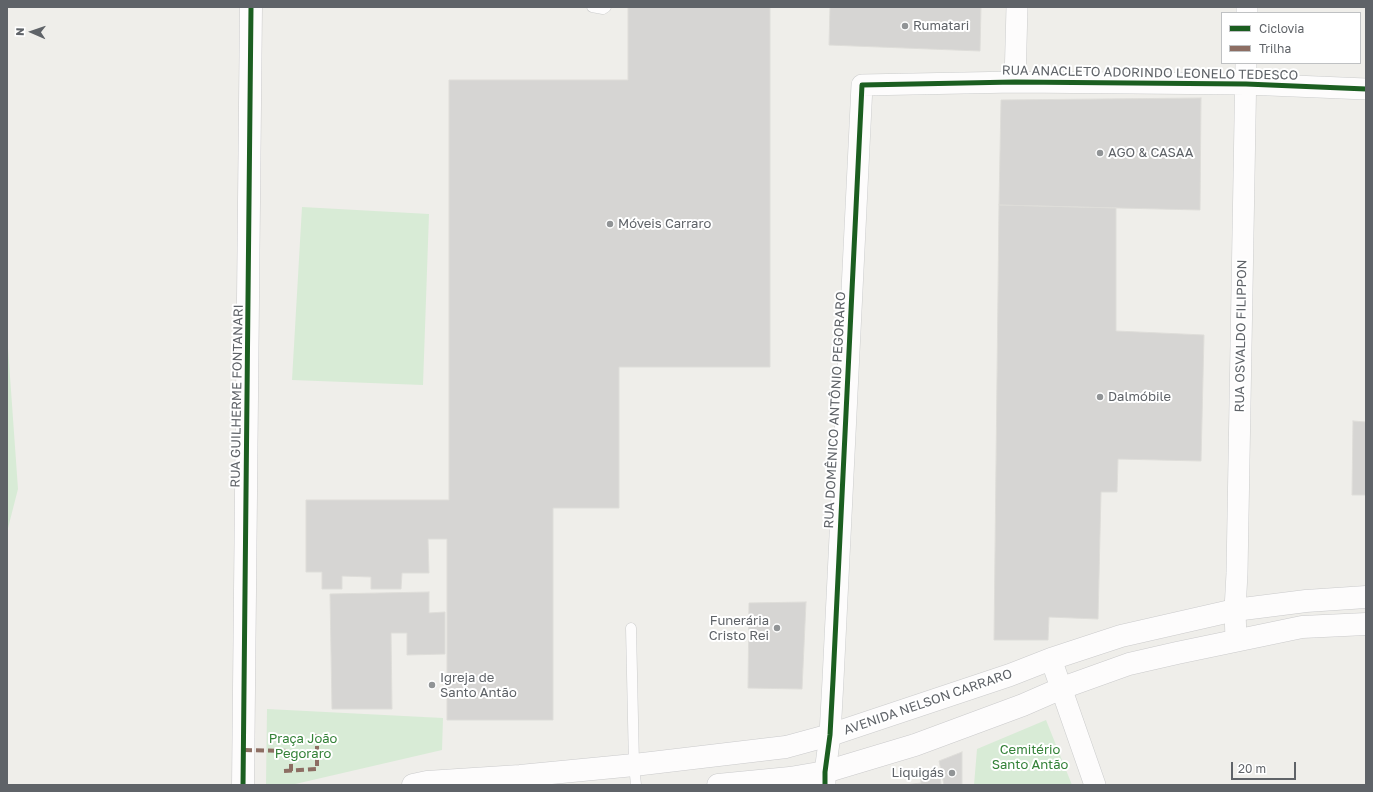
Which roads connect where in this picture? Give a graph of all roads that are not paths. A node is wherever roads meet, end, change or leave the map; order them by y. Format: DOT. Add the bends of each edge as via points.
graph roads {
  1 [pos="252,7"];
  2 [pos="592,7"];
  3 [pos="606,7"];
  4 [pos="1017,7"];
  5 [pos="1246,64"];
  6 [pos="1015,82"];
  7 [pos="1246,84"];
  8 [pos="862,85"];
  9 [pos="1366,88"];
  10 [pos="1366,597"];
  11 [pos="1235,610"];
  12 [pos="1366,624"];
  13 [pos="631,628"];
  14 [pos="1121,636"];
  15 [pos="1236,640"];
  16 [pos="1051,658"];
  17 [pos="1129,664"];
  18 [pos="1062,688"];
  19 [pos="830,736"];
  20 [pos="635,775"];
  21 [pos="825,778"];
  22 [pos="521,780"];
  23 [pos="243,785"];
  24 [pos="413,785"];
  25 [pos="718,785"];
  26 [pos="1095,785"];
  1 -- 23 [label="main road, RUA GUILHERME FONTANARI"];
  2 -- 3 [label="lane" via="603,10"];
  4 -- 6 [label="street"];
  5 -- 7 [label="street, RUA OSVALDO FILIPPON"];
  6 -- 7 [label="street, RUA ANACLETO ADORINDO LEONELO TEDESCO"];
  6 -- 8 [label="street, RUA ANACLETO ADORINDO LEONELO TEDESCO"];
  7 -- 9 [label="street, RUA ANACLETO ADORINDO LEONELO TEDESCO"];
  7 -- 11 [label="street, RUA OSVALDO FILIPPON"];
  8 -- 19 [label="street, RUA DOMÊNICO ANTÔNIO PEGORARO"];
  10 -- 11 [label="main road, AVENIDA NELSON CARRARO"];
  11 -- 14 [label="main road, AVENIDA NELSON CARRARO"];
  11 -- 15 [label="street, RUA OSVALDO FILIPPON"];
  12 -- 15 [label="main road" via="1302,627"];
  13 -- 20 [label="lane"];
  14 -- 16 [label="main road, AVENIDA NELSON CARRARO"];
  14 -- 17 [label="main road"];
  15 -- 17 [label="main road"];
  16 -- 18 [label="street"];
  16 -- 19 [label="main road, AVENIDA NELSON CARRARO" via="1010,675"];
  17 -- 18 [label="main road"];
  18 -- 21 [label="main road" via="1023,705"];
  18 -- 26 [label="street"];
  19 -- 20 [label="main road, AVENIDA NELSON CARRARO"];
  19 -- 21 [label="street, RUA DOMÊNICO ANTÔNIO PEGORARO"];
  20 -- 22 [label="main road, AVENIDA NELSON CARRARO"];
  21 -- 25 [label="main road" via="790,778"];
  22 -- 24 [label="main road, AVENIDA NELSON CARRARO" via="427,782"];
}
